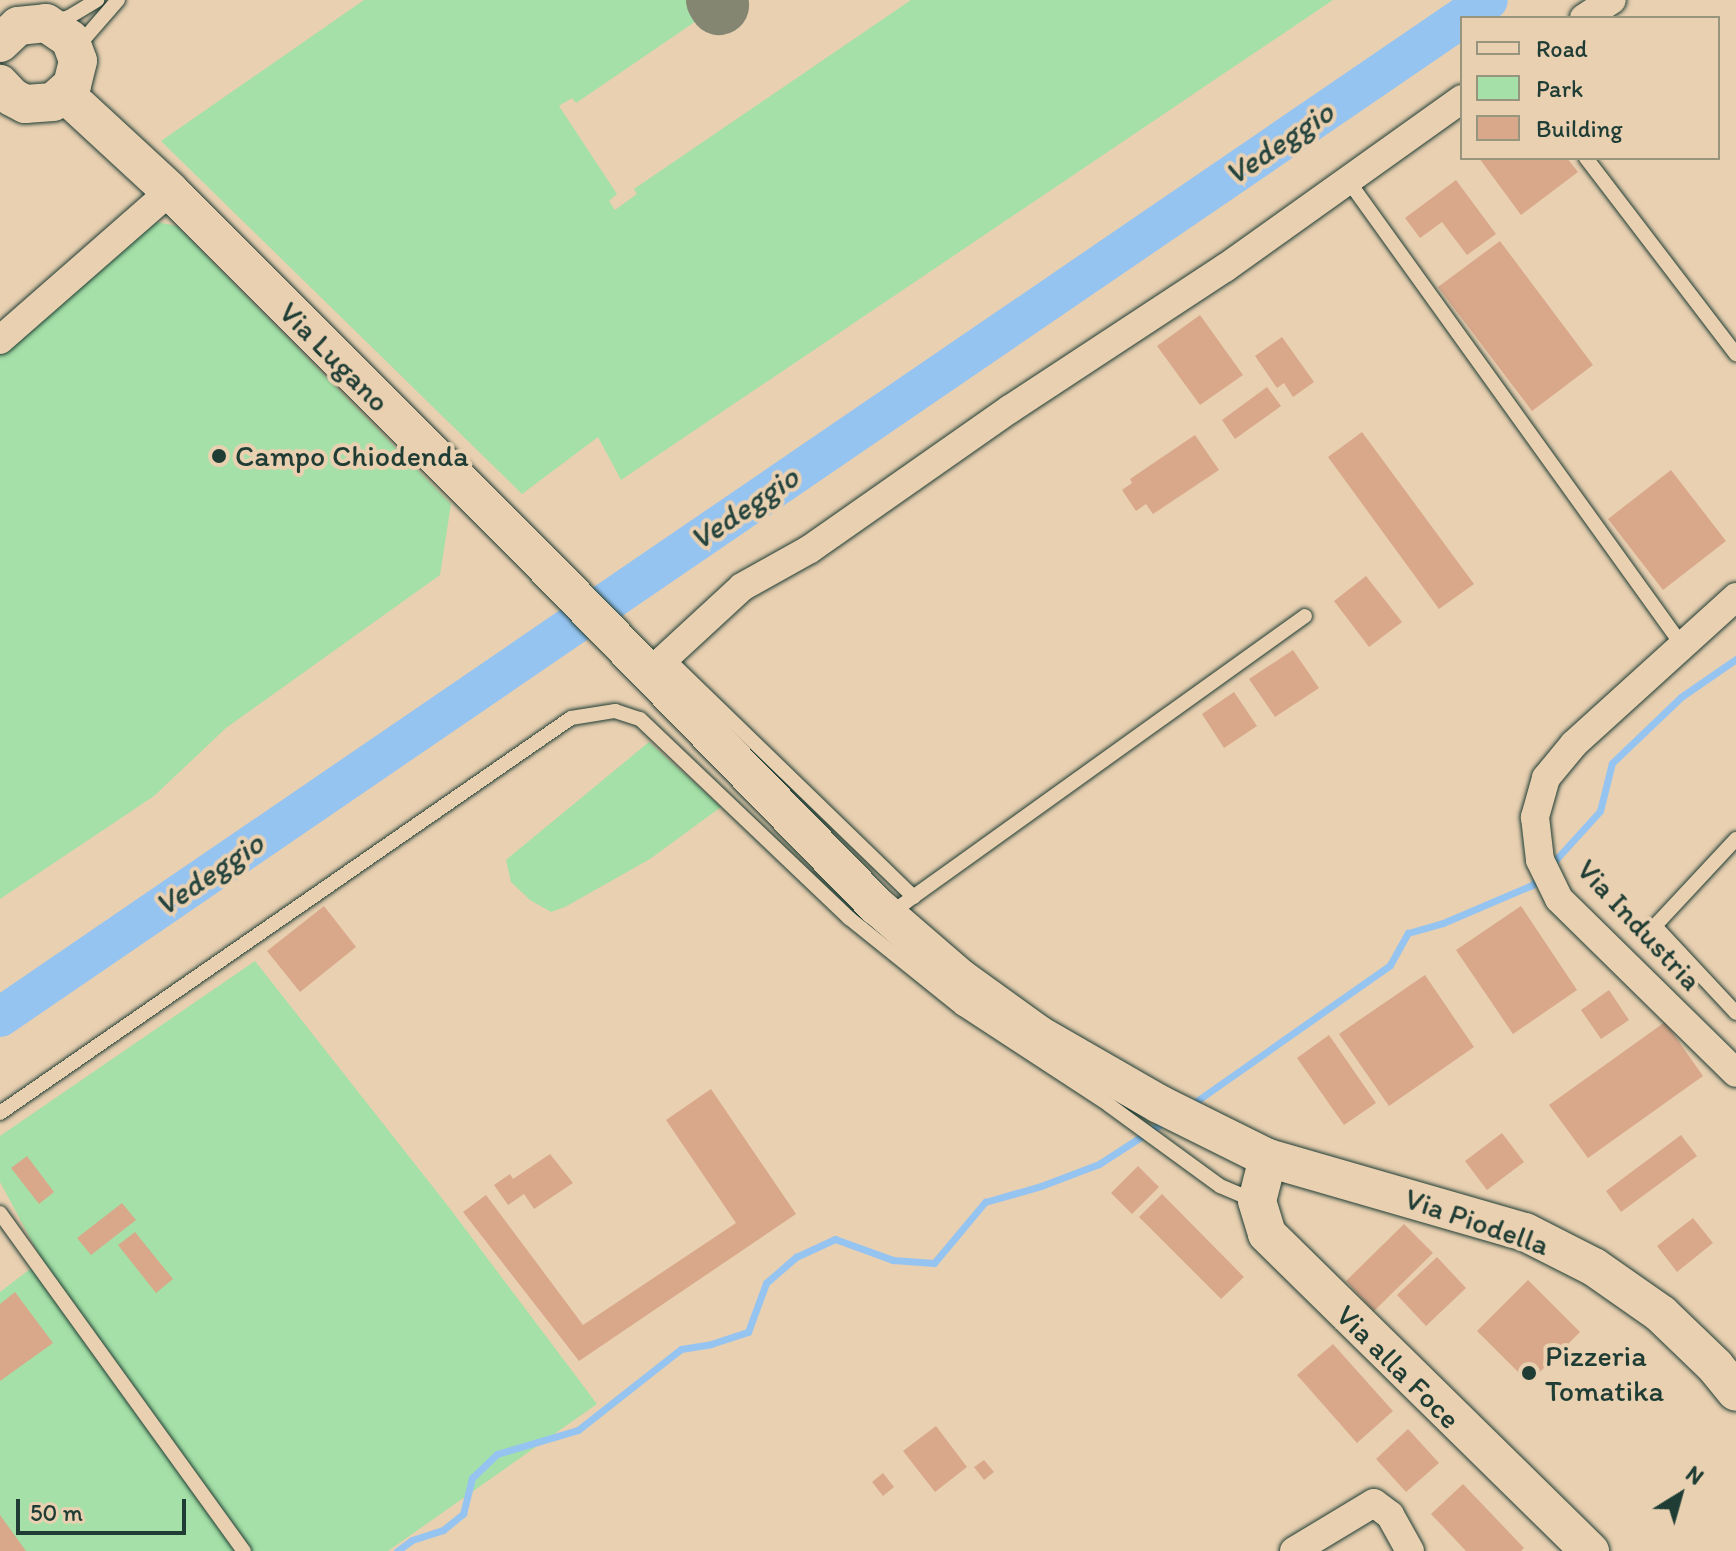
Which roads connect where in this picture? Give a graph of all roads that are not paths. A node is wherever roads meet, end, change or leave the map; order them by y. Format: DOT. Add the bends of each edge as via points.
graph roads {
  1 [pos="97,0"];
  2 [pos="118,0"];
  3 [pos="1612,0"];
  4 [pos="1587,16"];
  5 [pos="46,23"];
  6 [pos="2,34"];
  7 [pos="76,50"];
  8 [pos="0,84"];
  9 [pos="65,94"];
  10 [pos="1460,100"];
  11 [pos="1588,160"];
  12 [pos="1347,179"];
  13 [pos="170,191"];
  14 [pos="0,340"];
  15 [pos="1736,354"];
  16 [pos="1736,597"];
  17 [pos="1305,616"];
  18 [pos="1682,645"];
  19 [pos="650,662"];
  20 [pos="1736,839"];
  21 [pos="901,906"];
  22 [pos="1736,1013"];
  23 [pos="1736,1073"];
  24 [pos="0,1113"];
  25 [pos="1162,1116"];
  26 [pos="1268,1158"];
  27 [pos="1257,1201"];
  28 [pos="0,1213"];
  29 [pos="1736,1392"];
  30 [pos="244,1551"];
  31 [pos="1294,1551"];
  32 [pos="1410,1551"];
  33 [pos="1590,1551"];
  1 -- 5 [label="lane"];
  2 -- 7 [label="lane"];
  3 -- 4 [label="street"];
  5 -- 6 [label="main road" via="32,22"];
  5 -- 7 [label="main road" via="60,29"];
  7 -- 9 [label="main road" via="77,73"];
  8 -- 9 [label="main road" via="25,104 53,102"];
  9 -- 13 [label="main road, Via Lugano"];
  10 -- 12 [label="street"];
  11 -- 15 [label="lane"];
  12 -- 18 [label="lane"];
  12 -- 19 [label="street" via="1225,268 810,549 742,587"];
  13 -- 14 [label="street"];
  13 -- 19 [label="main road, Via Lugano" via="540,561"];
  16 -- 18 [label="street, Via Industria"];
  17 -- 21 [label="lane"];
  18 -- 23 [label="street, Via Industria" via="1574,744 1546,778 1535,817 1540,860 1559,899"];
  19 -- 21 [label="main road, Via Lugano"];
  20 -- 22 [label="lane" via="1655,926"];
  21 -- 25 [label="main road, Via Piodella" via="960,978"];
  24 -- 25 [label="lane" via="571,718 615,711 640,719 849,918 961,1008"];
  25 -- 26 [label="main road, Via Piodella"];
  25 -- 27 [label="lane" via="1160,1142 1220,1186"];
  26 -- 27 [label="main road"];
  26 -- 29 [label="main road, Via Piodella" via="1525,1232 1594,1267 1661,1314"];
  27 -- 33 [label="main road, Via alla Foce" via="1267,1234 1299,1269"];
  28 -- 30 [label="lane"];
  31 -- 32 [label="street" via="1374,1503 1390,1515"];
}
